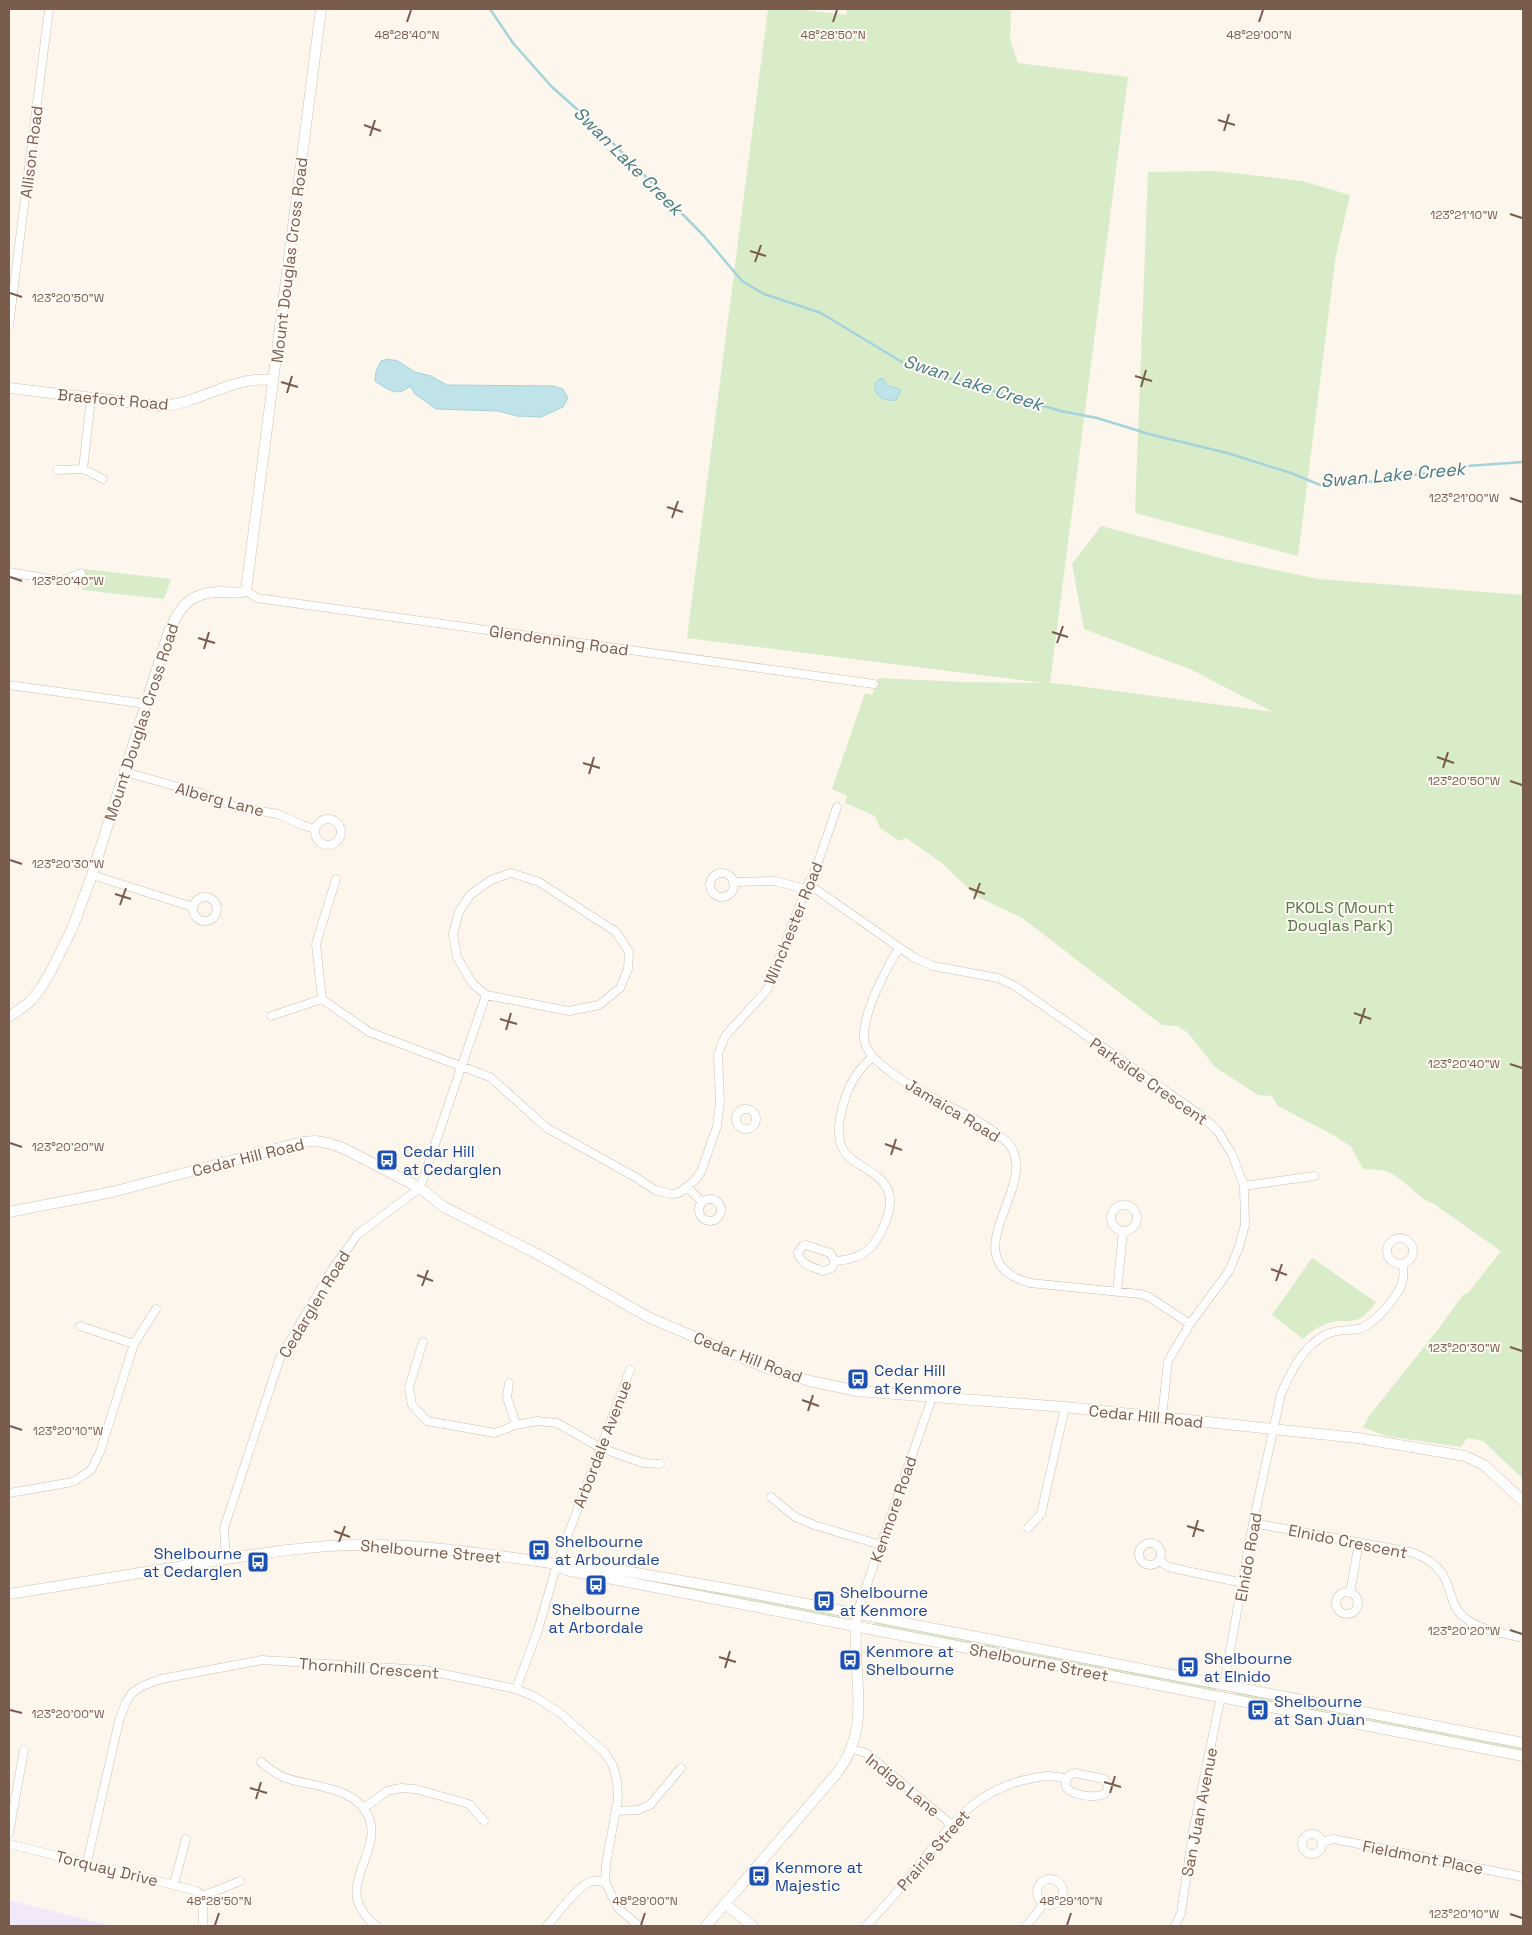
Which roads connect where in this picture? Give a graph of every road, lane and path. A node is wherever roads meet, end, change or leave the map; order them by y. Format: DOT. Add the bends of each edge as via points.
graph roads {
  1 [pos="49,9"];
  2 [pos="321,9"];
  3 [pos="9,325"];
  4 [pos="273,380"];
  5 [pos="9,388"];
  6 [pos="91,399"];
  7 [pos="83,469"];
  8 [pos="57,470"];
  9 [pos="103,479"];
  10 [pos="9,572"];
  11 [pos="81,573"];
  12 [pos="246,591"];
  13 [pos="874,684"];
  14 [pos="9,685"];
  15 [pos="146,704"];
  16 [pos="125,772"];
  17 [pos="837,807"];
  18 [pos="315,829"];
  19 [pos="92,875"];
  20 [pos="336,879"];
  21 [pos="734,882"];
  22 [pos="806,889"];
  23 [pos="193,907"];
  24 [pos="899,948"];
  25 [pos="486,994"];
  26 [pos="322,999"];
  27 [pos="271,1016"];
  28 [pos="9,1017"];
  29 [pos="872,1057"];
  30 [pos="461,1065"];
  31 [pos="718,1116"];
  32 [pos="736,1117"];
  33 [pos="1314,1176"];
  34 [pos="1244,1186"];
  35 [pos="687,1187"];
  36 [pos="420,1188"];
  37 [pos="702,1202"];
  38 [pos="9,1212"];
  39 [pos="1123,1231"];
  40 [pos="835,1261"];
  41 [pos="1403,1264"];
  42 [pos="1117,1292"];
  43 [pos="156,1308"];
  44 [pos="1190,1324"];
  45 [pos="80,1326"];
  46 [pos="423,1342"];
  47 [pos="134,1344"];
  48 [pos="630,1370"];
  49 [pos="509,1383"];
  50 [pos="932,1398"];
  51 [pos="1065,1407"];
  52 [pos="1162,1417"];
  53 [pos="516,1425"];
  54 [pos="1274,1430"];
  55 [pos="601,1448"];
  56 [pos="660,1464"];
  57 [pos="9,1493"];
  58 [pos="771,1498"];
  59 [pos="1523,1501"];
  60 [pos="1253,1524"];
  61 [pos="1028,1528"];
  62 [pos="1359,1542"];
  63 [pos="881,1545"];
  64 [pos="226,1559"];
  65 [pos="1159,1560"];
  66 [pos="557,1564"];
  67 [pos="1244,1583"];
  68 [pos="1350,1593"];
  69 [pos="9,1594"];
  70 [pos="857,1613"];
  71 [pos="855,1626"];
  72 [pos="1523,1638"];
  73 [pos="1224,1684"];
  74 [pos="516,1689"];
  75 [pos="1221,1696"];
  76 [pos="1523,1742"];
  77 [pos="852,1749"];
  78 [pos="24,1750"];
  79 [pos="1523,1756"];
  80 [pos="261,1762"];
  81 [pos="681,1768"];
  82 [pos="1066,1779"];
  83 [pos="364,1808"];
  84 [pos="617,1811"];
  85 [pos="484,1821"];
  86 [pos="950,1825"];
  87 [pos="9,1833"];
  88 [pos="186,1839"];
  89 [pos="1322,1842"];
  90 [pos="9,1844"];
  91 [pos="86,1862"];
  92 [pos="1523,1877"];
  93 [pos="240,1881"];
  94 [pos="605,1882"];
  95 [pos="174,1884"];
  96 [pos="203,1896"];
  97 [pos="725,1904"];
  98 [pos="1044,1904"];
  99 [pos="203,1926"];
  100 [pos="377,1926"];
  101 [pos="548,1926"];
  102 [pos="638,1926"];
  103 [pos="706,1926"];
  104 [pos="753,1926"];
  105 [pos="866,1926"];
  106 [pos="1026,1926"];
  107 [pos="1175,1926"];
  1 -- 3 [label="street, Allison Road"];
  2 -- 4 [label="street, Mount Douglas Cross Road"];
  4 -- 6 [label="street, Braefoot Road" via="240,381 171,406"];
  4 -- 12 [label="street, Mount Douglas Cross Road"];
  5 -- 6 [label="street, Braefoot Road"];
  6 -- 7 [label="street"];
  7 -- 8 [label="street"];
  7 -- 9 [label="street"];
  10 -- 11 [label="street" via="62,581"];
  12 -- 13 [label="street, Glendenning Road" via="257,598"];
  12 -- 15 [label="street, Mount Douglas Cross Road" via="197,595 177,613"];
  14 -- 15 [label="street"];
  15 -- 16 [label="street, Mount Douglas Cross Road"];
  16 -- 18 [label="street, Alberg Lane" via="236,807 278,814"];
  16 -- 19 [label="street, Mount Douglas Cross Road"];
  17 -- 22 [label="street, Winchester Road"];
  19 -- 23 [label="street"];
  19 -- 28 [label="street, Mount Douglas Cross Road" via="50,975 31,1001"];
  20 -- 26 [label="street" via="316,944"];
  21 -- 22 [label="street, Parkside Crescent" via="774,881"];
  22 -- 24 [label="street, Parkside Crescent" via="814,888"];
  22 -- 31 [label="street, Winchester Road" via="767,990 726,1035 721,1046 718,1054"];
  24 -- 29 [label="street" via="884,972 864,1028 864,1040"];
  24 -- 34 [label="street, Parkside Crescent" via="933,966 998,978 1138,1071 1217,1130 1232,1154"];
  25 -- 25 [label="street" via="569,1011 599,1005 620,988 628,969 629,952 616,932 539,882 511,873 491,880 470,895 459,912 453,934 457,957 472,982"];
  25 -- 30 [label="street"];
  26 -- 27 [label="street"];
  26 -- 30 [label="street" via="369,1032"];
  29 -- 40 [label="street" via="856,1075 842,1109 838,1131 846,1155 879,1177 889,1192 891,1202 876,1244 857,1258"];
  29 -- 42 [label="street, Jamaica Road" via="888,1071 997,1134 1014,1152 1013,1187 995,1237 997,1256 1008,1273 1030,1283"];
  30 -- 35 [label="street" via="490,1077 548,1128 654,1190 670,1194 679,1193"];
  30 -- 36 [label="street"];
  31 -- 32 [label="street"];
  31 -- 35 [label="street, Winchester Road" via="701,1172"];
  33 -- 34 [label="street"];
  34 -- 44 [label="street, Parkside Crescent" via="1245,1225 1239,1247 1229,1271"];
  35 -- 37 [label="street"];
  36 -- 38 [label="street, Cedar Hill Road" via="345,1149 315,1141 260,1152 112,1192"];
  36 -- 50 [label="street, Cedar Hill Road" via="444,1207 543,1257 648,1317 755,1363 810,1381 857,1391"];
  36 -- 64 [label="street, Cedarglen Road" via="358,1234 333,1268 280,1358 224,1528"];
  39 -- 42 [label="street"];
  40 -- 40 [label="street" via="830,1253 810,1245 803,1246 798,1252 800,1260 823,1271 830,1270"];
  41 -- 54 [label="street, Elnido Road" via="1400,1290 1369,1325 1327,1334 1309,1346 1298,1360 1281,1394"];
  42 -- 44 [label="street, Jamaica Road" via="1149,1297"];
  43 -- 47 [label="street"];
  44 -- 52 [label="street, Parkside Crescent" via="1168,1361"];
  45 -- 47 [label="street"];
  46 -- 53 [label="street" via="409,1387 412,1404 427,1421 495,1432"];
  47 -- 57 [label="street" via="100,1452 91,1470 74,1482"];
  48 -- 55 [label="street, Arbordale Avenue"];
  49 -- 53 [label="street" via="507,1397"];
  50 -- 51 [label="street, Cedar Hill Road"];
  50 -- 63 [label="street, Kenmore Road"];
  51 -- 52 [label="street, Cedar Hill Road"];
  51 -- 61 [label="street" via="1041,1514"];
  52 -- 54 [label="street, Cedar Hill Road"];
  53 -- 55 [label="street" via="537,1421 557,1423"];
  54 -- 59 [label="street, Cedar Hill Road" via="1358,1438 1465,1456 1489,1469"];
  54 -- 60 [label="street, Elnido Road"];
  55 -- 56 [label="street" via="643,1463"];
  55 -- 66 [label="street, Arbordale Avenue"];
  58 -- 63 [label="street" via="795,1517"];
  60 -- 62 [label="street, Elnido Crescent"];
  60 -- 67 [label="street, Elnido Road"];
  62 -- 68 [label="street"];
  62 -- 72 [label="street, Elnido Crescent" via="1422,1556 1443,1576 1452,1601 1463,1617 1483,1628"];
  63 -- 70 [label="street, Kenmore Road"];
  64 -- 66 [label="street, Shelbourne Street" via="307,1548 370,1545 444,1550"];
  64 -- 69 [label="street, Shelbourne Street"];
  65 -- 67 [label="street" via="1168,1566"];
  66 -- 70 [label="street, Shelbourne Street" via="567,1561"];
  66 -- 71 [label="street, Shelbourne Street" via="564,1570"];
  66 -- 74 [label="street, Arbordale Avenue" via="538,1630"];
  67 -- 73 [label="street, Elnido Road"];
  70 -- 71 [label="street, Kenmore Road"];
  70 -- 73 [label="street, Shelbourne Street"];
  71 -- 75 [label="street, Shelbourne Street"];
  71 -- 77 [label="street, Kenmore Road" via="859,1707"];
  73 -- 75 [label="street"];
  73 -- 76 [label="street, Shelbourne Street"];
  74 -- 84 [label="street, Thornhill Crescent" via="560,1712 604,1753 618,1781"];
  74 -- 91 [label="street, Thornhill Crescent" via="424,1670 262,1660 161,1679 142,1686 132,1693 121,1715"];
  75 -- 79 [label="street, Shelbourne Street"];
  75 -- 107 [label="street, San Juan Avenue"];
  77 -- 86 [label="street, Indigo Lane" via="866,1753"];
  77 -- 97 [label="street, Kenmore Road" via="837,1773"];
  78 -- 87 [label="street"];
  80 -- 83 [label="street" via="284,1777 345,1794"];
  81 -- 84 [label="street" via="650,1805 638,1810"];
  82 -- 82 [label="street, Prairie Street" via="1066,1787 1072,1792 1097,1797 1107,1791 1106,1783 1100,1777 1075,1773"];
  82 -- 86 [label="street, Prairie Street" via="1049,1775 998,1788 978,1800"];
  83 -- 85 [label="street" via="387,1791 415,1789 469,1804"];
  83 -- 100 [label="street" via="370,1820 370,1843 356,1889 360,1908"];
  84 -- 94 [label="street, Thornhill Crescent"];
  86 -- 105 [label="street, Prairie Street"];
  88 -- 95 [label="street"];
  89 -- 92 [label="street, Fieldmont Place" via="1334,1840"];
  90 -- 91 [label="street, Torquay Drive"];
  91 -- 95 [label="street, Torquay Drive"];
  93 -- 96 [label="street"];
  94 -- 101 [label="street" via="586,1884"];
  94 -- 102 [label="street" via="618,1908"];
  95 -- 96 [label="street, Torquay Drive"];
  96 -- 99 [label="street"];
  97 -- 103 [label="street, Kenmore Road"];
  97 -- 104 [label="street"];
  98 -- 106 [label="street"];
}
